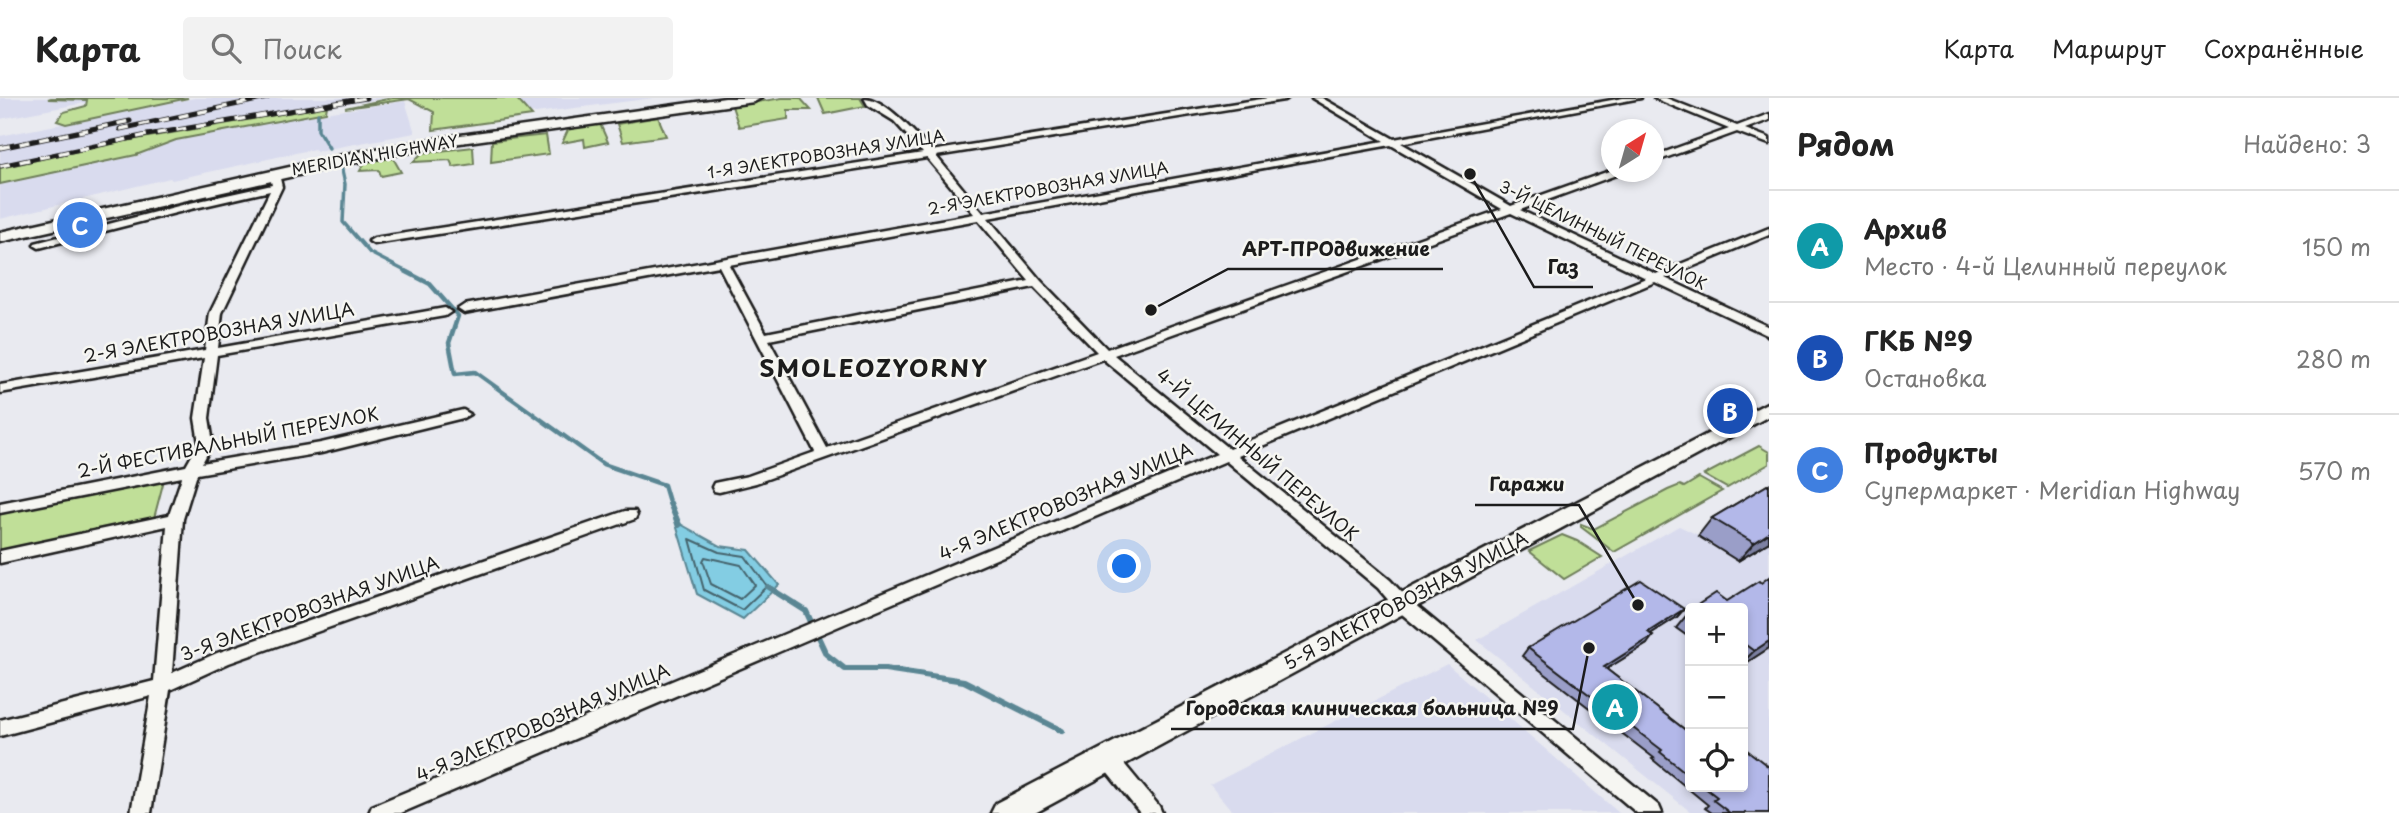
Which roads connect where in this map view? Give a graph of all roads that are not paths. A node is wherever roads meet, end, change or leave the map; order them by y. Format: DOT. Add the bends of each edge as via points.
graph roads {
  1 [pos="705,98"];
  2 [pos="754,98"];
  3 [pos="869,98"];
  4 [pos="1284,98"];
  5 [pos="1316,98"];
  6 [pos="1637,98"];
  7 [pos="1658,98"];
  8 [pos="1769,117"];
  9 [pos="1738,130"];
  10 [pos="1769,141"];
  11 [pos="1390,142"];
  12 [pos="928,153"];
  13 [pos="1664,156"];
  14 [pos="274,175"];
  15 [pos="1601,177"];
  16 [pos="1508,208"];
  17 [pos="983,217"];
  18 [pos="0,227"];
  19 [pos="1769,231"];
  20 [pos="0,237"];
  21 [pos="374,241"];
  22 [pos="39,245"];
  23 [pos="722,261"];
  24 [pos="1653,278"];
  25 [pos="1037,283"];
  26 [pos="464,309"];
  27 [pos="444,312"];
  28 [pos="1769,332"];
  29 [pos="761,338"];
  30 [pos="213,352"];
  31 [pos="1105,354"];
  32 [pos="0,390"];
  33 [pos="1769,408"];
  34 [pos="463,414"];
  35 [pos="824,454"];
  36 [pos="1225,456"];
  37 [pos="191,470"];
  38 [pos="719,487"];
  39 [pos="0,508"];
  40 [pos="630,515"];
  41 [pos="175,519"];
  42 [pos="0,557"];
  43 [pos="1402,604"];
  44 [pos="162,686"];
  45 [pos="0,728"];
  46 [pos="1109,760"];
  47 [pos="141,813"];
  48 [pos="379,813"];
  49 [pos="1006,813"];
  50 [pos="1152,813"];
  51 [pos="1652,813"];
  1 -- 14 [label="main road, MERIDIAN HIGHWAY" via="375,145"];
  2 -- 14 [label="main road, MERIDIAN HIGHWAY" via="453,140"];
  3 -- 12 [label="street, 4-Й ЦЕЛИННЫЙ ПЕРЕУЛОК" via="897,119"];
  4 -- 12 [label="street, 1-Я ЭЛЕКТРОВОЗНАЯ УЛИЦА"];
  5 -- 11 [label="street, 3-Й ЦЕЛИННЫЙ ПЕРЕУЛОК"];
  6 -- 11 [label="street, 2-Я ЭЛЕКТРОВОЗНАЯ УЛИЦА"];
  7 -- 9 [label="street"];
  8 -- 9 [label="street"];
  9 -- 10 [label="street"];
  9 -- 13 [label="street"];
  11 -- 16 [label="street, 3-Й ЦЕЛИННЫЙ ПЕРЕУЛОК"];
  11 -- 17 [label="street, 2-Я ЭЛЕКТРОВОЗНАЯ УЛИЦА"];
  12 -- 17 [label="street, 4-Й ЦЕЛИННЫЙ ПЕРЕУЛОК"];
  12 -- 21 [label="street, 1-Я ЭЛЕКТРОВОЗНАЯ УЛИЦА"];
  14 -- 18 [label="main road, MERIDIAN HIGHWAY"];
  14 -- 20 [label="main road, MERIDIAN HIGHWAY"];
  14 -- 22 [label="street" via="190,206"];
  14 -- 30 [label="street" via="216,313"];
  15 -- 16 [label="street"];
  16 -- 24 [label="street, 3-Й ЦЕЛИННЫЙ ПЕРЕУЛОК"];
  16 -- 31 [label="street"];
  17 -- 23 [label="street, 2-Я ЭЛЕКТРОВОЗНАЯ УЛИЦА"];
  17 -- 25 [label="street, 4-Й ЦЕЛИННЫЙ ПЕРЕУЛОК"];
  19 -- 24 [label="street, 4-Я ЭЛЕКТРОВОЗНАЯ УЛИЦА"];
  23 -- 26 [label="street, 2-Я ЭЛЕКТРОВОЗНАЯ УЛИЦА"];
  23 -- 29 [label="street"];
  24 -- 28 [label="street, 3-Й ЦЕЛИННЫЙ ПЕРЕУЛОК"];
  24 -- 36 [label="street, 4-Я ЭЛЕКТРОВОЗНАЯ УЛИЦА"];
  25 -- 29 [label="street"];
  25 -- 31 [label="street, 4-Й ЦЕЛИННЫЙ ПЕРЕУЛОК"];
  27 -- 30 [label="street, 2-Я ЭЛЕКТРОВОЗНАЯ УЛИЦА"];
  29 -- 35 [label="street"];
  30 -- 32 [label="street, 2-Я ЭЛЕКТРОВОЗНАЯ УЛИЦА"];
  30 -- 37 [label="street" via="202,418 206,443"];
  31 -- 35 [label="street"];
  31 -- 36 [label="street, 4-Й ЦЕЛИННЫЙ ПЕРЕУЛОК"];
  33 -- 43 [label="street, 5-Я ЭЛЕКТРОВОЗНАЯ УЛИЦА"];
  34 -- 37 [label="street, 2-Й ФЕСТИВАЛЬНЫЙ ПЕРЕУЛОК" via="321,448"];
  35 -- 38 [label="street"];
  36 -- 43 [label="street, 4-Й ЦЕЛИННЫЙ ПЕРЕУЛОК" via="1384,584"];
  36 -- 48 [label="street, 4-Я ЭЛЕКТРОВОЗНАЯ УЛИЦА"];
  37 -- 39 [label="street, 2-Й ФЕСТИВАЛЬНЫЙ ПЕРЕУЛОК"];
  37 -- 41 [label="street"];
  40 -- 44 [label="street, 3-Я ЭЛЕКТРОВОЗНАЯ УЛИЦА" via="223,658"];
  41 -- 42 [label="street"];
  41 -- 44 [label="street"];
  43 -- 46 [label="street, 5-Я ЭЛЕКТРОВОЗНАЯ УЛИЦА"];
  43 -- 51 [label="street, 4-Й ЦЕЛИННЫЙ ПЕРЕУЛОК"];
  44 -- 45 [label="street, 3-Я ЭЛЕКТРОВОЗНАЯ УЛИЦА"];
  44 -- 47 [label="street"];
  46 -- 49 [label="street, 5-Я ЭЛЕКТРОВОЗНАЯ УЛИЦА"];
  46 -- 50 [label="street"];
}
